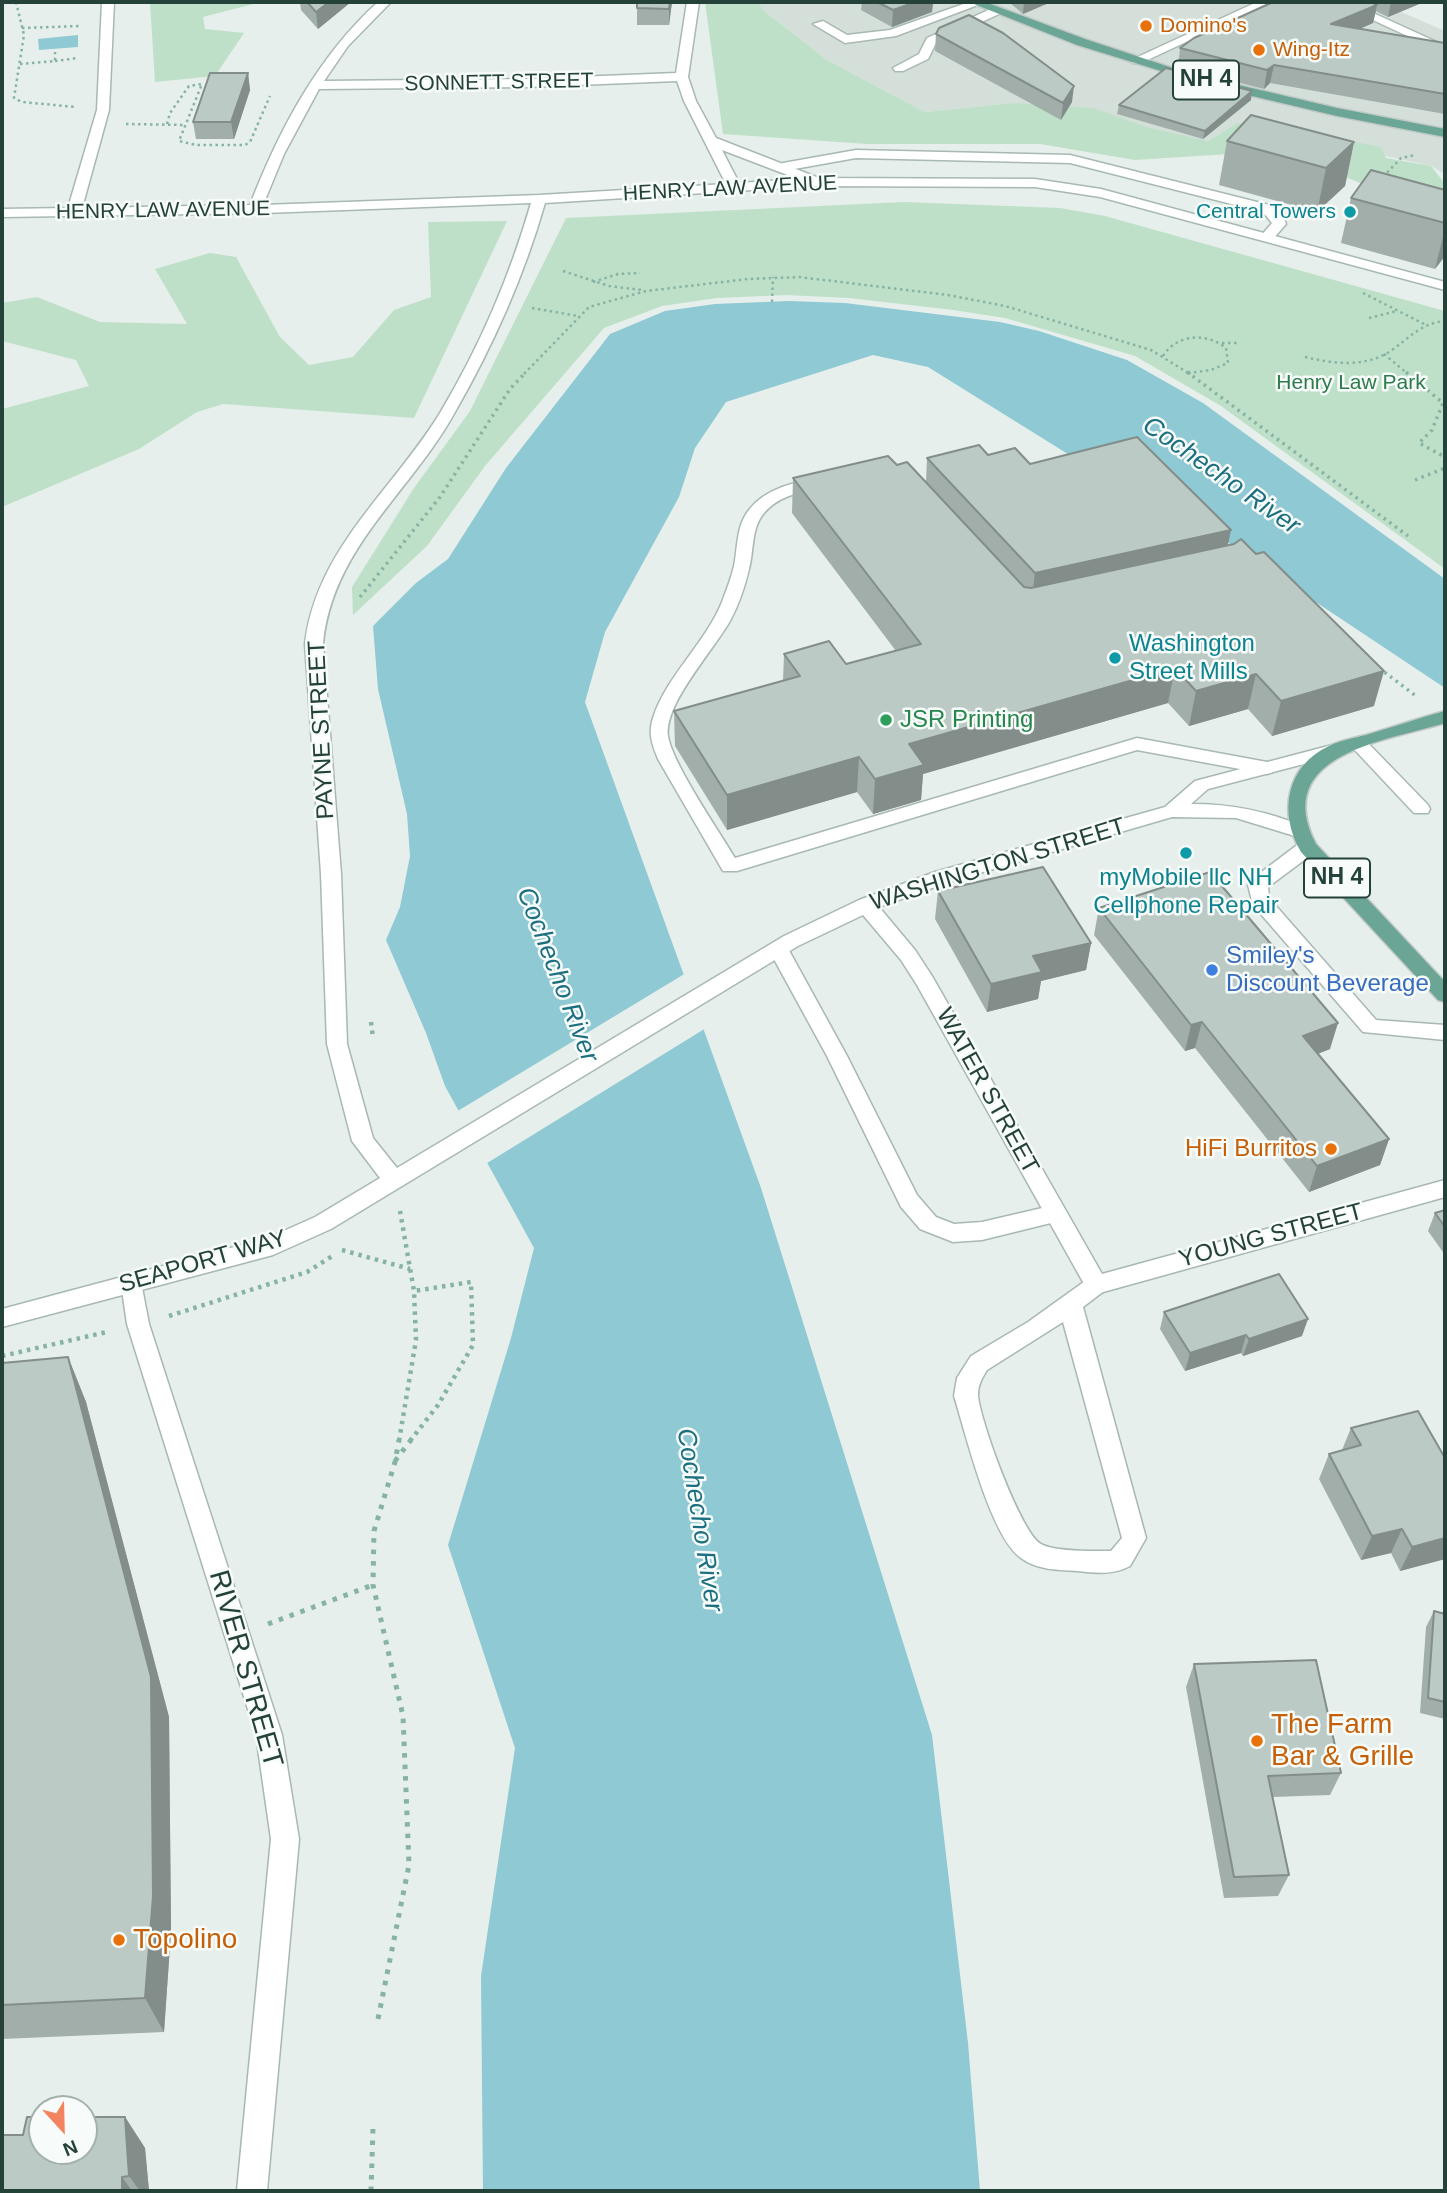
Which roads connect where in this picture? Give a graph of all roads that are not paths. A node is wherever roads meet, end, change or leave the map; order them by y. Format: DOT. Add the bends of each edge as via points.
graph roads {
  1 [pos="108,2"];
  2 [pos="385,2"];
  3 [pos="693,2"];
  4 [pos="976,2"];
  5 [pos="1266,2"];
  6 [pos="1340,2"];
  7 [pos="996,11"];
  8 [pos="819,24"];
  9 [pos="1433,43"];
  10 [pos="1137,60"];
  11 [pos="899,68"];
  12 [pos="682,78"];
  13 [pos="316,85"];
  14 [pos="1445,133"];
  15 [pos="711,141"];
  16 [pos="783,167"];
  17 [pos="817,182"];
  18 [pos="735,188"];
  19 [pos="539,200"];
  20 [pos="255,209"];
  21 [pos="74,212"];
  22 [pos="2,213"];
  23 [pos="1267,237"];
  24 [pos="1445,286"];
  25 [pos="836,481"];
  26 [pos="1445,717"];
  27 [pos="1358,743"];
  28 [pos="1336,750"];
  29 [pos="1267,768"];
  30 [pos="1421,809"];
  31 [pos="1172,811"];
  32 [pos="1303,839"];
  33 [pos="866,905"];
  34 [pos="779,950"];
  35 [pos="1445,995"];
  36 [pos="1445,1033"];
  37 [pos="394,1180"];
  38 [pos="1445,1189"];
  39 [pos="1055,1214"];
  40 [pos="132,1283"];
  41 [pos="1096,1285"];
  42 [pos="1072,1303"];
  43 [pos="2,1318"];
  44 [pos="252,2191"];
  1 -- 21 [label="street" via="106,89 100,128"];
  2 -- 13 [label="street" via="348,36"];
  3 -- 12 [label="street"];
  4 -- 7 [label="main road, NH 4"];
  4 -- 8 [label="street" via="892,33 845,39"];
  5 -- 10 [label="street"];
  6 -- 9 [label="street"];
  7 -- 10 [label="main road, NH 4"];
  7 -- 11 [label="street" via="931,41 924,57"];
  10 -- 14 [label="main road, NH 4" via="1337,112"];
  12 -- 13 [label="street, SONNETT STREET"];
  12 -- 15 [label="street"];
  13 -- 20 [label="street"];
  15 -- 16 [label="street"];
  15 -- 18 [label="street"];
  16 -- 17 [label="street"];
  16 -- 23 [label="street" via="856,154 1078,160 1268,209 1279,224"];
  17 -- 18 [label="street, HENRY LAW AVENUE"];
  17 -- 23 [label="street, HENRY LAW AVENUE" via="1066,186"];
  18 -- 19 [label="street, HENRY LAW AVENUE"];
  19 -- 20 [label="street, HENRY LAW AVENUE"];
  19 -- 37 [label="street, PAYNE STREET" via="521,261 446,414 344,555 317,615 314,644 331,874 337,1044 363,1141"];
  20 -- 21 [label="street, HENRY LAW AVENUE"];
  21 -- 22 [label="street, HENRY LAW AVENUE"];
  23 -- 24 [label="street, HENRY LAW AVENUE"];
  25 -- 29 [label="street" via="791,488 754,514 724,618 659,727 667,759 730,866 1137,744"];
  26 -- 27 [label="main road, WASHINGTON STREET / NH 4"];
  27 -- 28 [label="main road, WASHINGTON STREET / NH 4"];
  27 -- 30 [label="street"];
  28 -- 29 [label="street, WASHINGTON STREET"];
  28 -- 32 [label="main road, NH 4" via="1317,764 1300,787 1294,812"];
  29 -- 31 [label="street, WASHINGTON STREET" via="1202,785"];
  31 -- 32 [label="street" via="1240,810 1263,816"];
  31 -- 33 [label="street, WASHINGTON STREET" via="942,877"];
  32 -- 35 [label="main road, NH 4"];
  32 -- 36 [label="street" via="1258,885 1260,900 1370,1027"];
  33 -- 34 [label="street, WASHINGTON STREET"];
  33 -- 39 [label="street, WATER STREET" via="925,981"];
  34 -- 37 [label="street, WASHINGTON STREET"];
  34 -- 39 [label="street" via="909,1201 928,1223 953,1233 982,1231"];
  37 -- 40 [label="street, SEAPORT WAY" via="323,1223 273,1246"];
  38 -- 41 [label="street, YOUNG STREET"];
  39 -- 41 [label="street, WATER STREET"];
  40 -- 43 [label="street, SEAPORT WAY"];
  40 -- 44 [label="street, RIVER STREET" via="138,1324 269,1735 285,1839"];
  41 -- 42 [label="street"];
  42 -- 42 [label="street" via="979,1363 969,1378 966,1396 1010,1528 1028,1550 1049,1558 1114,1563 1127,1555 1134,1538"];
}
